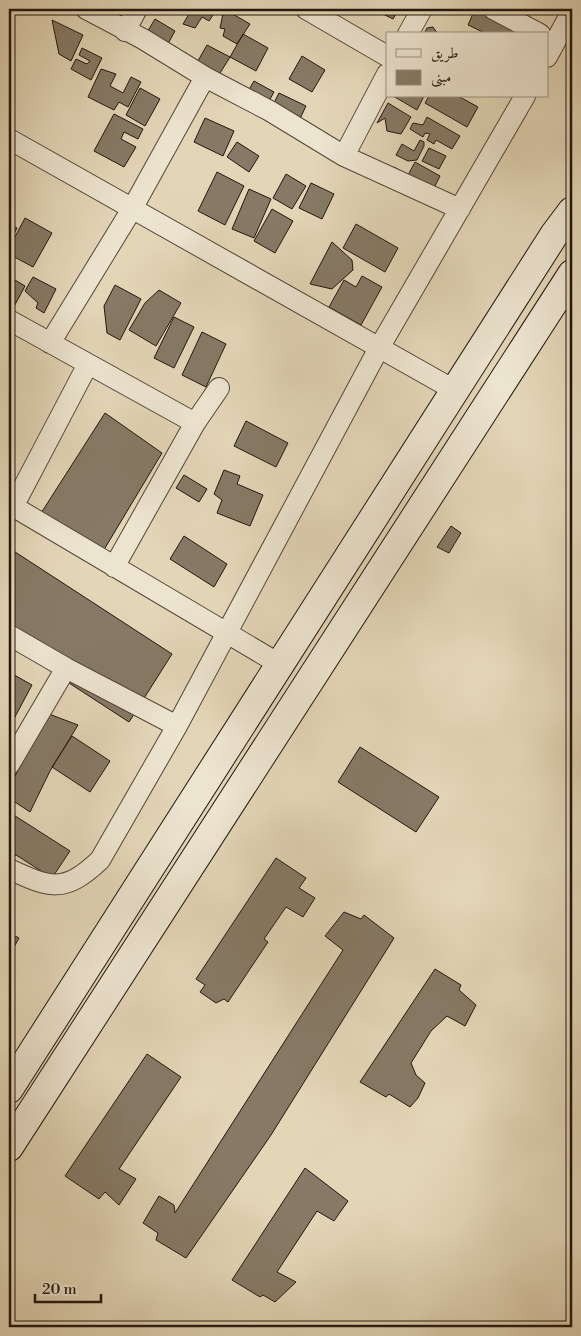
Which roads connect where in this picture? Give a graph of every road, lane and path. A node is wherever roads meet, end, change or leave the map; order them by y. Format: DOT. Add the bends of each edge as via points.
graph roads {
  1 [pos="86,9"];
  2 [pos="137,9"];
  3 [pos="306,9"];
  4 [pos="422,9"];
  5 [pos="493,9"];
  6 [pos="572,11"];
  7 [pos="126,31"];
  8 [pos="409,32"];
  9 [pos="530,32"];
  10 [pos="548,43"];
  11 [pos="386,55"];
  12 [pos="386,76"];
  13 [pos="205,77"];
  14 [pos="524,98"];
  15 [pos="9,139"];
  16 [pos="344,156"];
  17 [pos="132,209"];
  18 [pos="460,209"];
  19 [pos="572,211"];
  20 [pos="572,274"];
  21 [pos="9,320"];
  22 [pos="50,343"];
  23 [pos="379,348"];
  24 [pos="88,364"];
  25 [pos="219,388"];
  26 [pos="456,391"];
  27 [pos="195,423"];
  28 [pos="11,506"];
  29 [pos="114,567"];
  30 [pos="226,634"];
  31 [pos="9,635"];
  32 [pos="280,665"];
  33 [pos="66,668"];
  34 [pos="177,726"];
  35 [pos="10,759"];
  36 [pos="9,869"];
  37 [pos="9,1089"];
  38 [pos="9,1147"];
  1 -- 7 [label="street"];
  2 -- 7 [label="street"];
  3 -- 11 [label="street"];
  4 -- 8 [label="street"];
  5 -- 9 [label="street"];
  6 -- 10 [label="street"];
  7 -- 13 [label="street"];
  12 -- 16 [label="street"];
  13 -- 16 [label="street" via="270,111"];
  13 -- 17 [label="street"];
  14 -- 18 [label="street"];
  15 -- 17 [label="street"];
  16 -- 18 [label="street"];
  17 -- 22 [label="street"];
  17 -- 23 [label="street"];
  18 -- 23 [label="street"];
  19 -- 26 [label="main road"];
  20 -- 38 [label="main road"];
  21 -- 22 [label="street"];
  22 -- 24 [label="street"];
  23 -- 26 [label="street"];
  23 -- 30 [label="street"];
  24 -- 27 [label="street"];
  24 -- 28 [label="street"];
  25 -- 27 [label="street"];
  26 -- 32 [label="main road"];
  27 -- 29 [label="street"];
  28 -- 29 [label="street"];
  29 -- 30 [label="street"];
  30 -- 32 [label="street"];
  30 -- 34 [label="street"];
  31 -- 33 [label="street"];
  32 -- 37 [label="main road"];
  33 -- 34 [label="street"];
  33 -- 35 [label="street"];
  34 -- 36 [label="street" via="100,860 85,874 54,886"];
}
